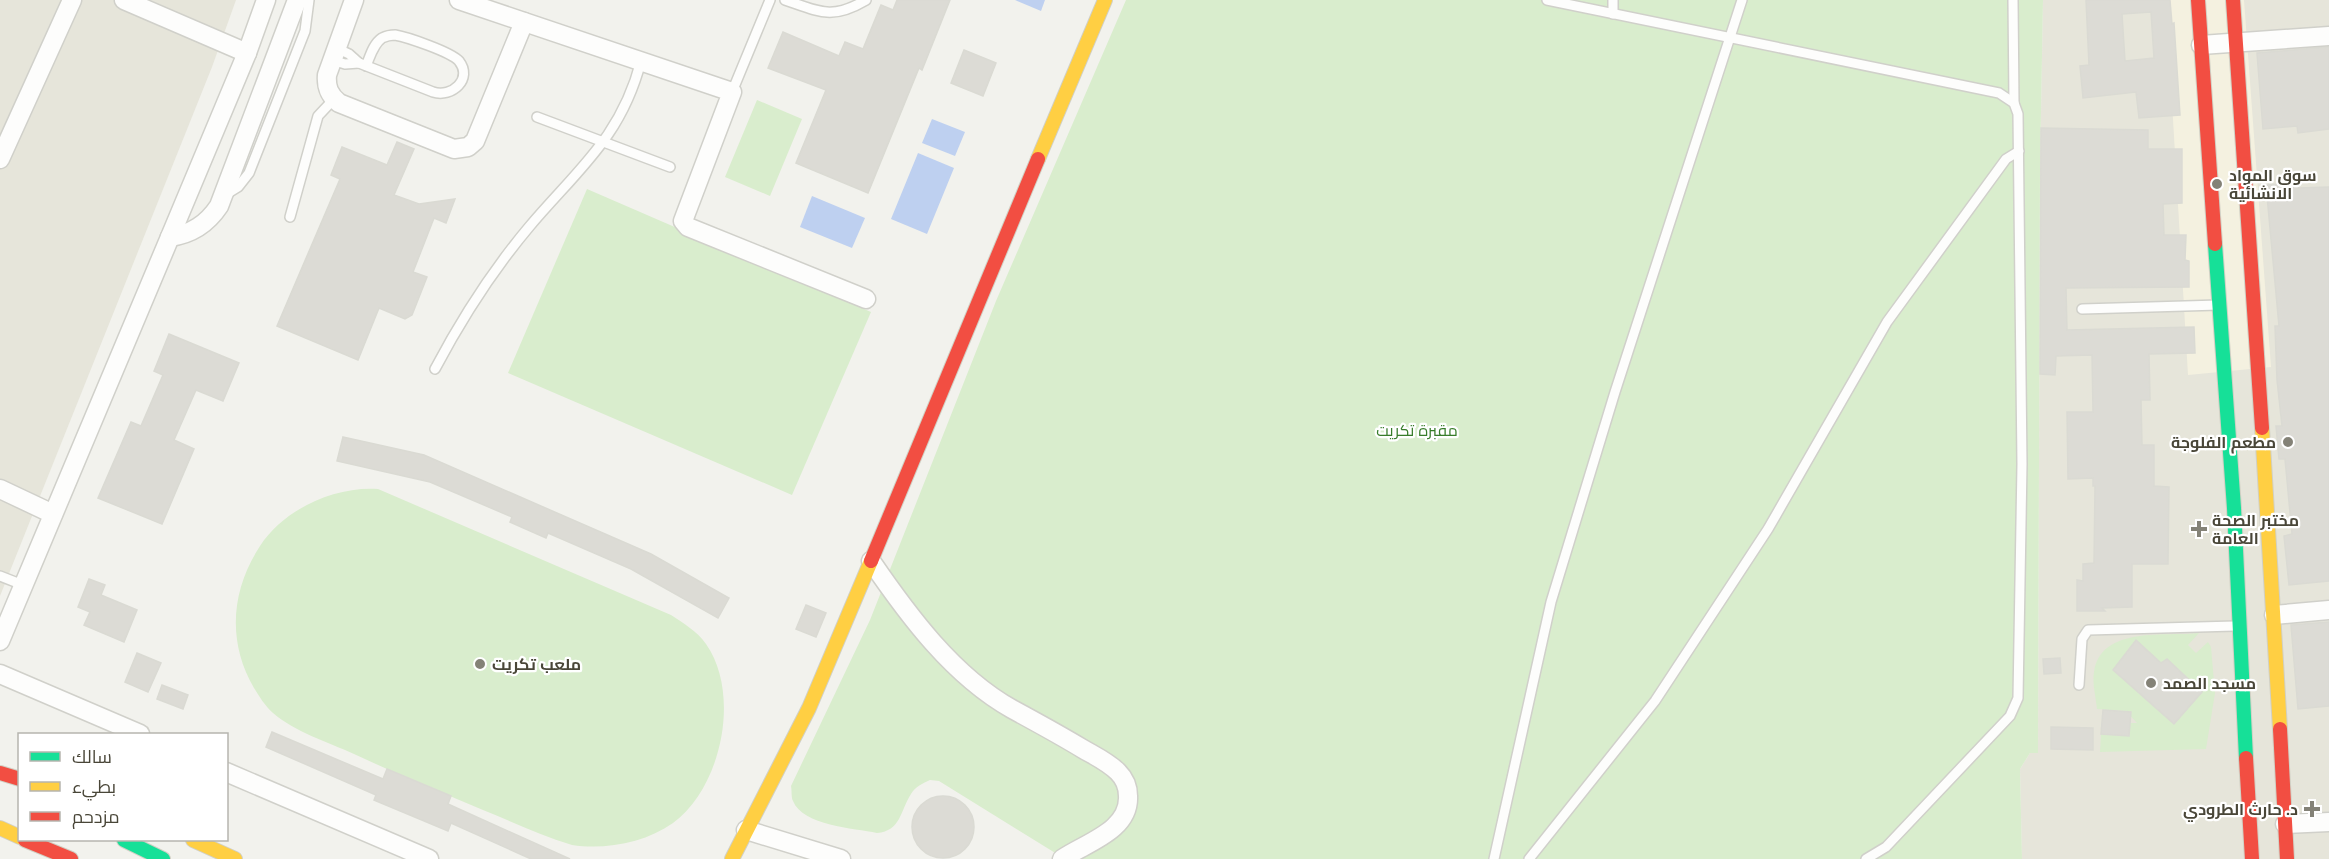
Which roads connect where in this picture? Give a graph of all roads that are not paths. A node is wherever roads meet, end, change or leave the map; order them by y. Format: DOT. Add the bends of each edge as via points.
graph roads {
  1 [pos="72,0"];
  2 [pos="124,0"];
  3 [pos="267,0"];
  4 [pos="297,0"];
  5 [pos="309,0"];
  6 [pos="354,0"];
  7 [pos="459,0"];
  8 [pos="770,0"];
  9 [pos="785,0"];
  10 [pos="866,0"];
  11 [pos="1105,0"];
  12 [pos="1547,0"];
  13 [pos="1613,0"];
  14 [pos="1742,0"];
  15 [pos="2013,0"];
  16 [pos="2198,0"];
  17 [pos="2233,0"];
  18 [pos="1613,14"];
  19 [pos="524,22"];
  20 [pos="2329,36"];
  21 [pos="1730,38"];
  22 [pos="2235,43"];
  23 [pos="2201,45"];
  24 [pos="247,53"];
  25 [pos="334,54"];
  26 [pos="641,61"];
  27 [pos="362,65"];
  28 [pos="732,92"];
  29 [pos="334,99"];
  30 [pos="2014,103"];
  31 [pos="537,117"];
  32 [pos="604,142"];
  33 [pos="2019,151"];
  34 [pos="0,159"];
  35 [pos="670,167"];
  36 [pos="222,196"];
  37 [pos="290,217"];
  38 [pos="170,237"];
  39 [pos="866,299"];
  40 [pos="2218,305"];
  41 [pos="2082,309"];
  42 [pos="435,369"];
  43 [pos="0,489"];
  44 [pos="53,514"];
  45 [pos="871,561"];
  46 [pos="0,576"];
  47 [pos="23,585"];
  48 [pos="2329,610"];
  49 [pos="2274,615"];
  50 [pos="2238,626"];
  51 [pos="0,641"];
  52 [pos="0,674"];
  53 [pos="2079,685"];
  54 [pos="135,733"];
  55 [pos="0,773"];
  56 [pos="228,773"];
  57 [pos="18,779"];
  58 [pos="2329,822"];
  59 [pos="2286,824"];
  60 [pos="0,828"];
  61 [pos="746,830"];
  62 [pos="18,838"];
  63 [pos="126,841"];
  64 [pos="196,841"];
  65 [pos="30,845"];
  66 [pos="71,859"];
  67 [pos="163,859"];
  68 [pos="235,859"];
  69 [pos="429,859"];
  70 [pos="732,859"];
  71 [pos="841,859"];
  72 [pos="1062,859"];
  73 [pos="1494,859"];
  74 [pos="1529,859"];
  75 [pos="1866,859"];
  76 [pos="2252,859"];
  77 [pos="2287,859"];
  1 -- 34 [label="street"];
  2 -- 24 [label="street"];
  3 -- 24 [label="street"];
  4 -- 36 [label="street"];
  5 -- 36 [label="lane" via="305,31 249,173 238,187"];
  6 -- 25 [label="street"];
  7 -- 19 [label="street"];
  8 -- 28 [label="lane"];
  9 -- 10 [label="lane" via="828,13"];
  11 -- 45 [label="main road"];
  12 -- 18 [label="lane"];
  13 -- 18 [label="lane"];
  14 -- 21 [label="lane"];
  15 -- 30 [label="lane"];
  16 -- 23 [label="main road"];
  17 -- 22 [label="main road"];
  18 -- 21 [label="lane"];
  19 -- 26 [label="street"];
  19 -- 29 [label="street" via="477,137 468,147 451,147"];
  20 -- 22 [label="street"];
  21 -- 30 [label="lane" via="1999,93"];
  21 -- 73 [label="lane" via="1551,602"];
  22 -- 23 [label="street"];
  22 -- 49 [label="main road"];
  23 -- 40 [label="main road"];
  24 -- 38 [label="street"];
  25 -- 27 [label="lane" via="349,54"];
  25 -- 29 [label="street" via="326,81"];
  26 -- 28 [label="street"];
  26 -- 32 [label="lane" via="625,106"];
  27 -- 27 [label="lane" via="439,94 455,90 463,75 461,64 453,56 396,35 377,42"];
  28 -- 39 [label="street" via="683,221 688,227"];
  29 -- 37 [label="lane" via="318,116"];
  30 -- 33 [label="lane"];
  31 -- 32 [label="lane"];
  32 -- 35 [label="lane"];
  32 -- 42 [label="lane" via="508,253 468,309"];
  33 -- 74 [label="lane" via="2006,159 1887,322 1768,529 1655,701"];
  33 -- 75 [label="lane" via="2022,465 2018,698 2010,716 1886,846"];
  36 -- 38 [label="street" via="213,214 199,228"];
  38 -- 44 [label="street"];
  40 -- 41 [label="lane"];
  40 -- 50 [label="main road" via="2234,508"];
  43 -- 44 [label="street"];
  44 -- 47 [label="street"];
  45 -- 61 [label="main road" via="808,708"];
  45 -- 72 [label="street" via="920,626 964,674 990,696 1108,763 1126,784 1128,798 1119,822"];
  46 -- 47 [label="lane"];
  47 -- 51 [label="street"];
  48 -- 49 [label="street"];
  49 -- 59 [label="main road"];
  50 -- 53 [label="lane" via="2088,630 2082,639"];
  50 -- 76 [label="main road"];
  52 -- 54 [label="street"];
  55 -- 57 [label="main road"];
  56 -- 69 [label="street"];
  58 -- 59 [label="street"];
  59 -- 77 [label="main road"];
  60 -- 62 [label="main road"];
  61 -- 70 [label="main road"];
  61 -- 71 [label="street"];
  63 -- 67 [label="main road"];
  64 -- 68 [label="main road"];
  65 -- 66 [label="main road"];
}
